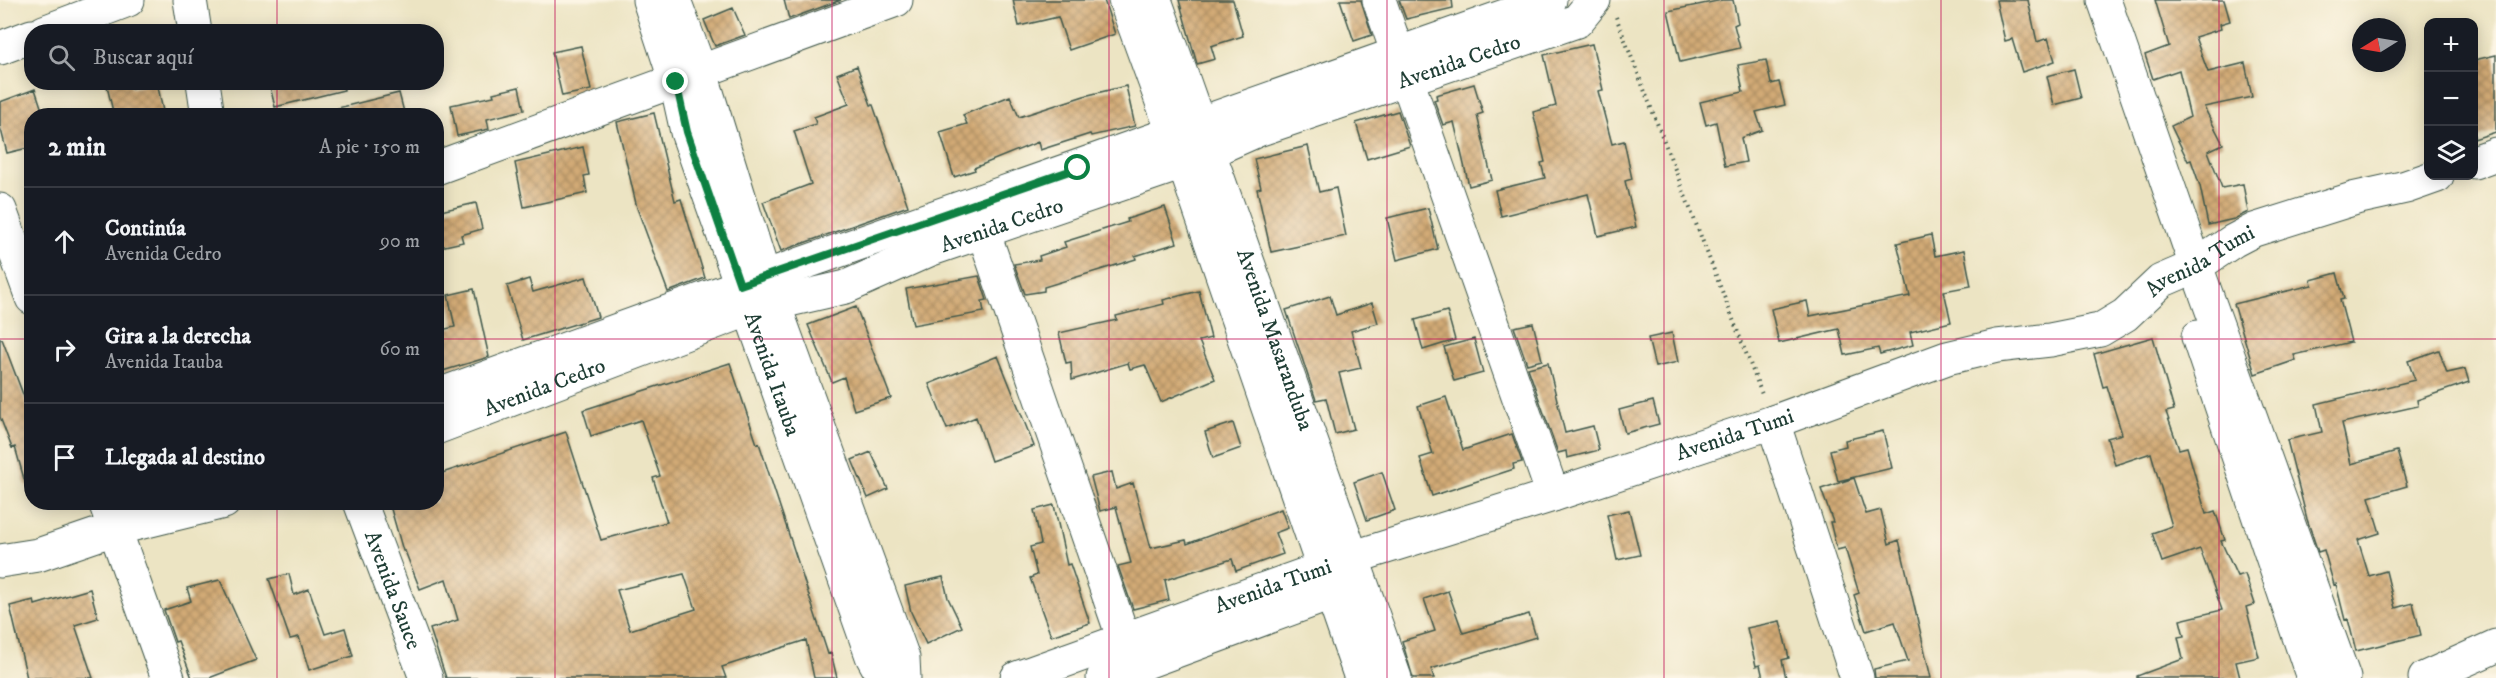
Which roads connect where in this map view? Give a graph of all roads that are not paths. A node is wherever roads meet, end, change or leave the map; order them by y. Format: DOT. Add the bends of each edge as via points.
graph roads {
  1 [pos="128,0"];
  2 [pos="190,0"];
  3 [pos="649,0"];
  4 [pos="674,0"];
  5 [pos="896,0"];
  6 [pos="1125,0"];
  7 [pos="1155,0"];
  8 [pos="1379,0"];
  9 [pos="1550,0"];
  10 [pos="2083,0"];
  11 [pos="2104,0"];
  12 [pos="1604,6"];
  13 [pos="65,24"];
  14 [pos="194,24"];
  15 [pos="24,39"];
  16 [pos="0,48"];
  17 [pos="1402,67"];
  18 [pos="688,78"];
  19 [pos="204,90"];
  20 [pos="207,108"];
  21 [pos="1192,143"];
  22 [pos="2496,153"];
  23 [pos="2478,160"];
  24 [pos="444,165"];
  25 [pos="2426,180"];
  26 [pos="0,210"];
  27 [pos="979,217"];
  28 [pos="2186,270"];
  29 [pos="24,276"];
  30 [pos="757,293"];
  31 [pos="444,393"];
  32 [pos="1773,422"];
  33 [pos="444,425"];
  34 [pos="1552,495"];
  35 [pos="159,510"];
  36 [pos="363,510"];
  37 [pos="110,516"];
  38 [pos="38,555"];
  39 [pos="0,561"];
  40 [pos="1342,576"];
  41 [pos="0,584"];
  42 [pos="1124,640"];
  43 [pos="2496,646"];
  44 [pos="168,678"];
  45 [pos="426,678"];
  46 [pos="884,678"];
  47 [pos="904,678"];
  48 [pos="1017,678"];
  49 [pos="1103,678"];
  50 [pos="1361,678"];
  51 [pos="1395,678"];
  52 [pos="1857,678"];
  53 [pos="2313,678"];
  54 [pos="2344,678"];
  55 [pos="2425,678"];
  1 -- 13 [label="street"];
  2 -- 14 [label="street"];
  3 -- 18 [label="street, Avenida Itauba"];
  4 -- 18 [label="street, Avenida Itauba"];
  5 -- 18 [label="street"];
  6 -- 21 [label="street"];
  7 -- 21 [label="street, Avenida Masaranduba"];
  8 -- 17 [label="street"];
  9 -- 17 [label="street, Avenida Cedro"];
  10 -- 28 [label="street"];
  11 -- 28 [label="street"];
  12 -- 17 [label="street, Avenida Cedro" via="1577,21"];
  15 -- 16 [label="street"];
  17 -- 21 [label="street, Avenida Cedro" via="1258,130"];
  17 -- 34 [label="street"];
  18 -- 24 [label="street"];
  18 -- 30 [label="street, Avenida Itauba"];
  19 -- 20 [label="street"];
  21 -- 27 [label="street, Avenida Cedro"];
  21 -- 40 [label="street, Avenida Masaranduba"];
  22 -- 23 [label="street"];
  25 -- 28 [label="street, Avenida Tumi" via="2254,231"];
  26 -- 29 [label="street"];
  27 -- 30 [label="street, Avenida Cedro"];
  27 -- 42 [label="street"];
  28 -- 32 [label="street, Avenida Tumi" via="2161,280 2125,315 2100,330 1947,358"];
  28 -- 53 [label="street"];
  28 -- 54 [label="street"];
  30 -- 31 [label="street, Avenida Cedro"];
  30 -- 33 [label="street, Avenida Cedro"];
  30 -- 46 [label="street, Avenida Itauba" via="872,656"];
  30 -- 47 [label="street, Avenida Itauba" via="903,658"];
  32 -- 34 [label="street, Avenida Tumi"];
  32 -- 52 [label="street"];
  34 -- 40 [label="street, Avenida Tumi"];
  35 -- 37 [label="street"];
  36 -- 45 [label="street, Avenida Sauce"];
  37 -- 38 [label="street"];
  37 -- 44 [label="street"];
  38 -- 39 [label="street"];
  38 -- 41 [label="street"];
  40 -- 42 [label="street, Avenida Tumi"];
  40 -- 49 [label="street, Avenida Tumi"];
  40 -- 50 [label="street"];
  40 -- 51 [label="street, Avenida Masaranduba"];
  42 -- 48 [label="street, Avenida Tumi"];
  43 -- 55 [label="street"];
}
